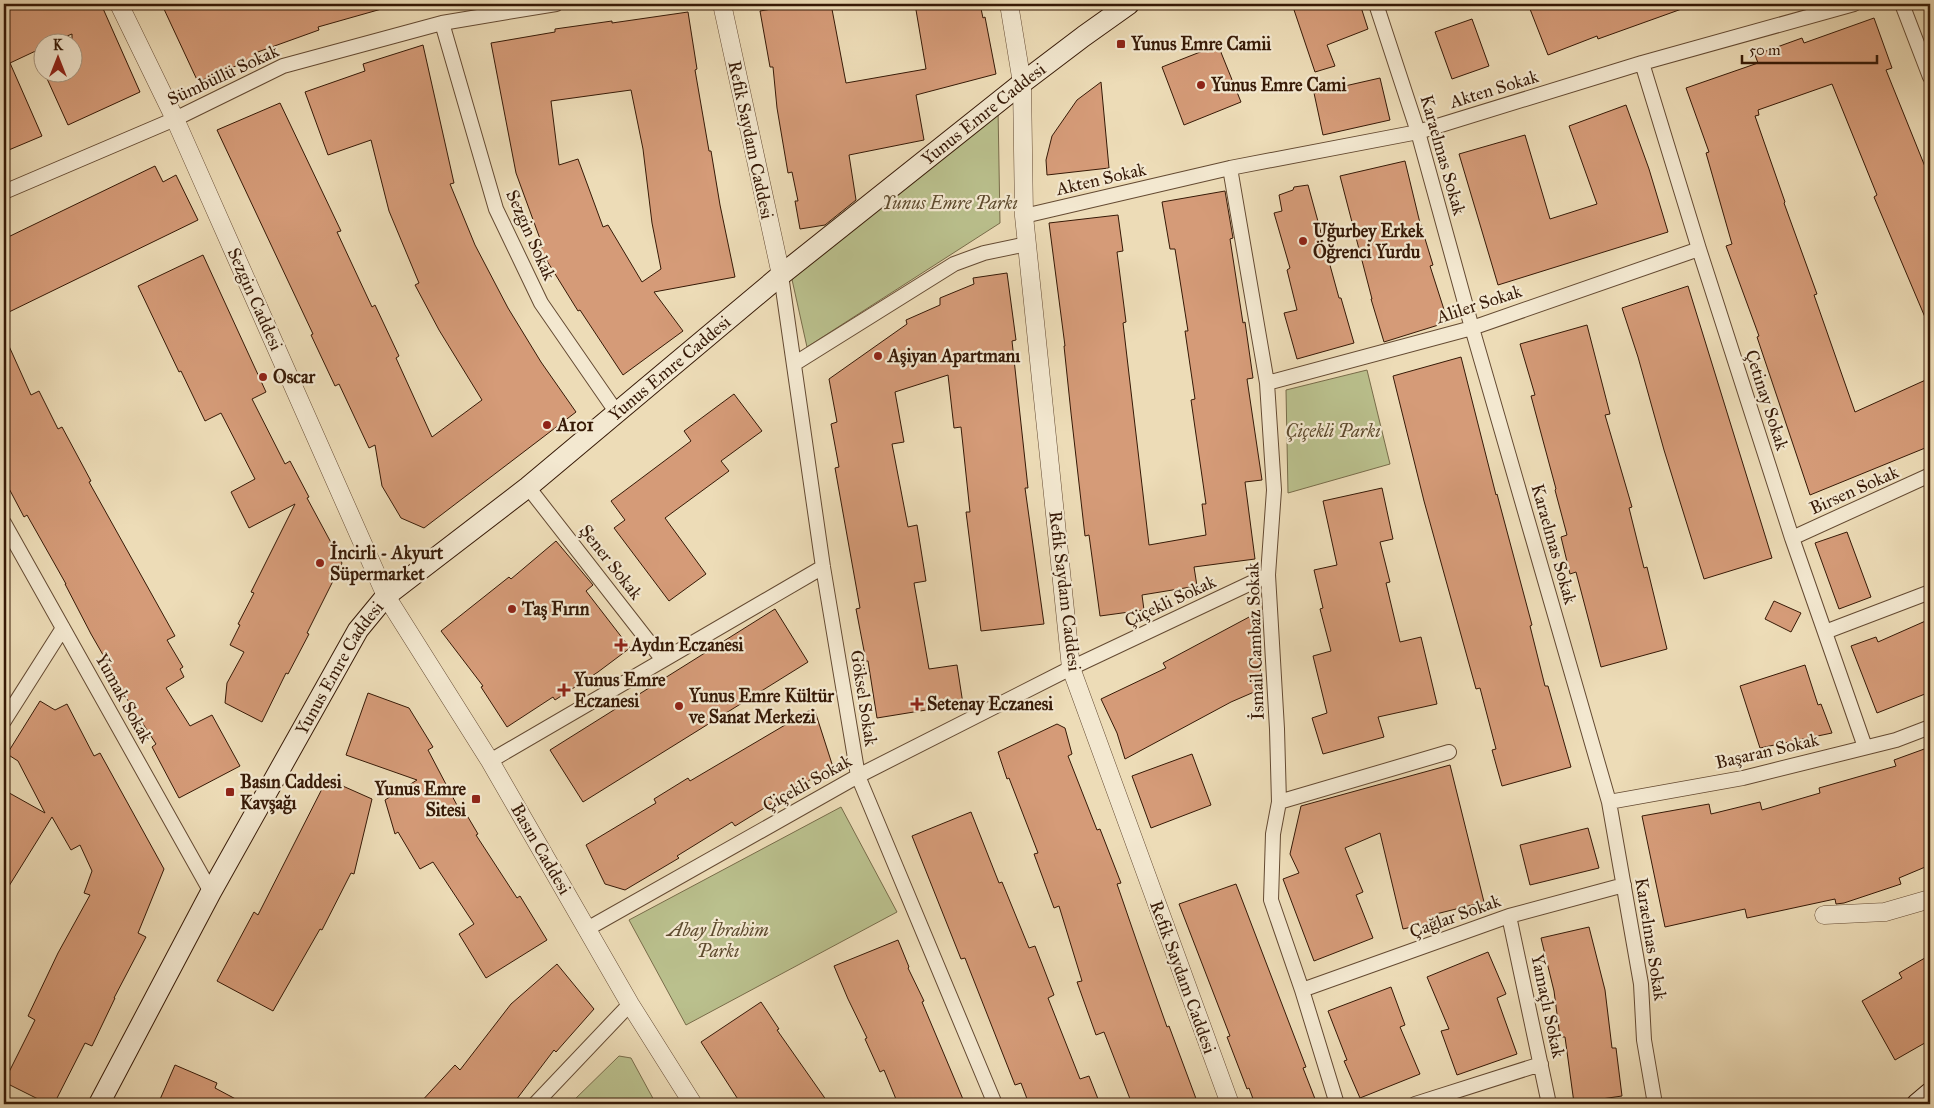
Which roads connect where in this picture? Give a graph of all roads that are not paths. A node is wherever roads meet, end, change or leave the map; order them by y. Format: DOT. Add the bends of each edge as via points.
graph roads {
  1 [pos="119,4"];
  2 [pos="556,4"];
  3 [pos="722,4"];
  4 [pos="1009,4"];
  5 [pos="1129,4"];
  6 [pos="1376,4"];
  7 [pos="1854,4"];
  8 [pos="1902,4"];
  9 [pos="442,23"];
  10 [pos="1642,62"];
  11 [pos="1930,78"];
  12 [pos="1022,83"];
  13 [pos="176,119"];
  14 [pos="1418,132"];
  15 [pos="1230,168"];
  16 [pos="4,192"];
  17 [pos="1024,216"];
  18 [pos="1027,244"];
  19 [pos="1699,249"];
  20 [pos="781,275"];
  21 [pos="1472,328"];
  22 [pos="794,364"];
  23 [pos="1267,383"];
  24 [pos="617,413"];
  25 [pos="1930,475"];
  26 [pos="528,487"];
  27 [pos="4,523"];
  28 [pos="1792,538"];
  29 [pos="823,567"];
  30 [pos="1268,575"];
  31 [pos="1930,592"];
  32 [pos="386,596"];
  33 [pos="63,628"];
  34 [pos="1825,632"];
  35 [pos="663,660"];
  36 [pos="1072,668"];
  37 [pos="4,721"];
  38 [pos="1930,727"];
  39 [pos="1866,747"];
  40 [pos="1449,752"];
  41 [pos="490,761"];
  42 [pos="858,776"];
  43 [pos="1279,802"];
  44 [pos="1609,802"];
  45 [pos="1624,885"];
  46 [pos="211,892"];
  47 [pos="1930,899"];
  48 [pos="1824,915"];
  49 [pos="1509,916"];
  50 [pos="587,929"];
  51 [pos="1302,990"];
  52 [pos="630,1004"];
  53 [pos="1541,1064"];
  54 [pos="1930,1093"];
  55 [pos="99,1104"];
  56 [pos="535,1104"];
  57 [pos="693,1104"];
  58 [pos="995,1104"];
  59 [pos="1230,1104"];
  60 [pos="1337,1104"];
  61 [pos="1415,1104"];
  62 [pos="1549,1104"];
  63 [pos="1655,1104"];
  64 [pos="1917,1104"];
  1 -- 13 [label="street, Sezgin Caddesi"];
  2 -- 9 [label="street, Sümbüllü Sokak"];
  3 -- 20 [label="street, Refik Saydam Caddesi"];
  4 -- 12 [label="street, Refik Saydam Caddesi"];
  5 -- 12 [label="main road, Yunus Emre Caddesi"];
  6 -- 14 [label="street, Karaelmas Sokak"];
  7 -- 10 [label="street, Akten Sokak"];
  8 -- 11 [label="street"];
  9 -- 13 [label="street, Sümbüllü Sokak" via="283,66"];
  9 -- 24 [label="street, Sezgin Sokak" via="496,209 541,303"];
  10 -- 14 [label="street, Akten Sokak"];
  10 -- 19 [label="street, Çetinay Sokak"];
  12 -- 17 [label="street, Refik Saydam Caddesi"];
  12 -- 20 [label="main road, Yunus Emre Caddesi"];
  13 -- 16 [label="street, Sümbüllü Sokak"];
  13 -- 32 [label="street, Sezgin Caddesi"];
  14 -- 15 [label="street, Akten Sokak"];
  14 -- 21 [label="street, Karaelmas Sokak"];
  15 -- 17 [label="street, Akten Sokak"];
  15 -- 23 [label="street, İsmail Cambaz Sokak"];
  17 -- 18 [label="street, Refik Saydam Caddesi"];
  18 -- 22 [label="street" via="984,253 954,264"];
  18 -- 36 [label="street, Refik Saydam Caddesi"];
  19 -- 21 [label="street, Aliler Sokak"];
  19 -- 28 [label="street, Çetinay Sokak"];
  20 -- 22 [label="street, Göksel Sokak"];
  20 -- 24 [label="main road, Yunus Emre Caddesi"];
  21 -- 23 [label="street, Aliler Sokak"];
  21 -- 44 [label="street, Karaelmas Sokak"];
  22 -- 29 [label="street, Göksel Sokak"];
  23 -- 30 [label="street, İsmail Cambaz Sokak" via="1274,490"];
  24 -- 26 [label="main road, Yunus Emre Caddesi"];
  25 -- 28 [label="street, Birsen Sokak"];
  26 -- 32 [label="main road, Yunus Emre Caddesi"];
  26 -- 35 [label="street, Şener Sokak"];
  27 -- 33 [label="street, Yumak Sokak"];
  28 -- 34 [label="street, Çetinay Sokak"];
  29 -- 35 [label="street"];
  29 -- 42 [label="street, Göksel Sokak"];
  30 -- 36 [label="street, Çiçekli Sokak"];
  30 -- 43 [label="street, İsmail Cambaz Sokak"];
  31 -- 34 [label="street"];
  32 -- 41 [label="street, Basın Caddesi"];
  32 -- 46 [label="main road, Yunus Emre Caddesi" via="358,630"];
  33 -- 37 [label="street"];
  33 -- 46 [label="street, Yumak Sokak"];
  34 -- 39 [label="street, Çetinay Sokak"];
  35 -- 41 [label="street"];
  36 -- 42 [label="street, Çiçekli Sokak"];
  36 -- 59 [label="street, Refik Saydam Caddesi"];
  38 -- 39 [label="street, Başaran Sokak"];
  39 -- 44 [label="street, Başaran Sokak" via="1743,778"];
  40 -- 43 [label="street"];
  41 -- 50 [label="street, Basın Caddesi"];
  42 -- 50 [label="street, Çiçekli Sokak"];
  42 -- 58 [label="street, Göksel Sokak"];
  43 -- 51 [label="street, İsmail Cambaz Sokak" via="1271,900"];
  44 -- 45 [label="street, Karaelmas Sokak"];
  45 -- 49 [label="street, Çağlar Sokak"];
  45 -- 63 [label="street, Karaelmas Sokak" via="1641,984 1644,1040"];
  46 -- 55 [label="main road, Yunus Emre Caddesi"];
  47 -- 48 [label="street" via="1885,912"];
  49 -- 51 [label="street, Çağlar Sokak"];
  49 -- 53 [label="street, Yamaçlı Sokak"];
  50 -- 52 [label="street, Basın Caddesi"];
  51 -- 60 [label="street, İsmail Cambaz Sokak"];
  52 -- 56 [label="street"];
  52 -- 57 [label="street, Basın Caddesi"];
  53 -- 61 [label="street"];
  53 -- 62 [label="street, Yamaçlı Sokak"];
  54 -- 64 [label="main road"];
}
